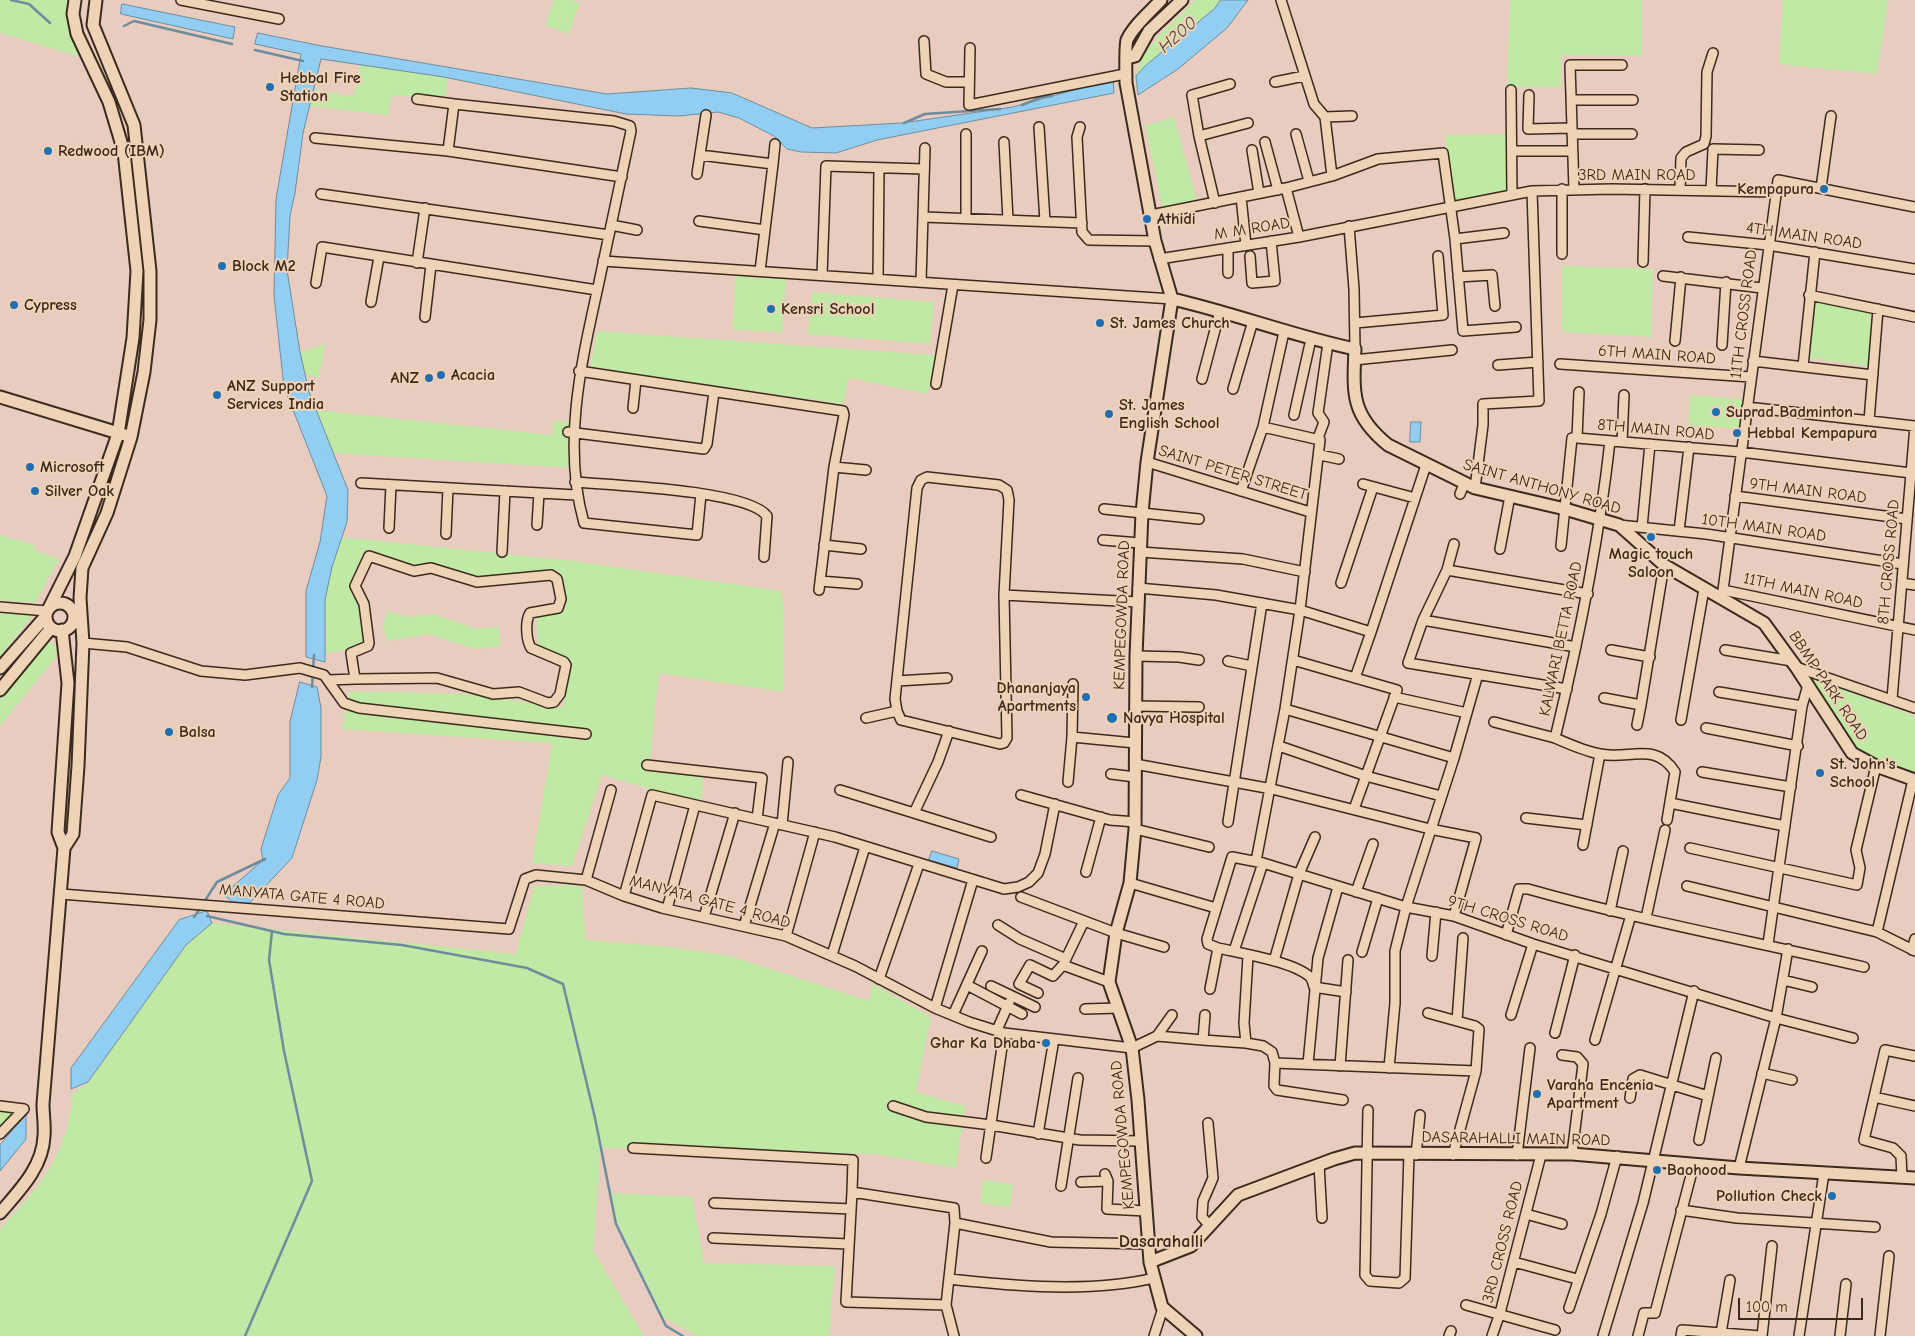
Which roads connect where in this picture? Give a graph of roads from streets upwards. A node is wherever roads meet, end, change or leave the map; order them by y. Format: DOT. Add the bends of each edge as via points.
graph roads {
  1 [pos="74,0"];
  2 [pos="96,0"];
  3 [pos="181,0"];
  4 [pos="1161,0"];
  5 [pos="1182,0"];
  6 [pos="1281,0"];
  7 [pos="279,19"];
  8 [pos="924,41"];
  9 [pos="970,48"];
  10 [pos="1713,54"];
  11 [pos="1127,58"];
  12 [pos="1622,65"];
  13 [pos="1304,76"];
  14 [pos="1126,79"];
  15 [pos="969,82"];
  16 [pos="1275,82"];
  17 [pos="1230,84"];
  18 [pos="1511,90"];
  19 [pos="1529,95"];
  20 [pos="417,99"];
  21 [pos="1571,100"];
  22 [pos="1633,100"];
  23 [pos="454,104"];
  24 [pos="706,116"];
  25 [pos="1352,116"];
  26 [pos="1831,116"];
  27 [pos="1326,117"];
  28 [pos="1248,123"];
  29 [pos="1039,127"];
  30 [pos="1080,127"];
  31 [pos="1572,131"];
  32 [pos="966,134"];
  33 [pos="1296,134"];
  34 [pos="1632,134"];
  35 [pos="1199,136"];
  36 [pos="315,138"];
  37 [pos="1004,142"];
  38 [pos="1266,142"];
  39 [pos="775,144"];
  40 [pos="925,148"];
  41 [pos="1252,150"];
  42 [pos="1758,150"];
  43 [pos="448,151"];
  44 [pos="1517,151"];
  45 [pos="1572,151"];
  46 [pos="700,155"];
  47 [pos="773,164"];
  48 [pos="879,168"];
  49 [pos="924,169"];
  50 [pos="697,174"];
  51 [pos="622,176"];
  52 [pos="1332,176"];
  53 [pos="1308,181"];
  54 [pos="1821,188"];
  55 [pos="1282,189"];
  56 [pos="1562,189"];
  57 [pos="1574,189"];
  58 [pos="1645,189"];
  59 [pos="1680,190"];
  60 [pos="1711,190"];
  61 [pos="1532,191"];
  62 [pos="1776,192"];
  63 [pos="1259,193"];
  64 [pos="321,194"];
  65 [pos="1512,195"];
  66 [pos="1241,198"];
  67 [pos="1215,203"];
  68 [pos="1450,206"];
  69 [pos="1915,207"];
  70 [pos="425,208"];
  71 [pos="1151,215"];
  72 [pos="923,217"];
  73 [pos="966,218"];
  74 [pos="1008,220"];
  75 [pos="699,221"];
  76 [pos="1046,221"];
  77 [pos="1082,223"];
  78 [pos="610,225"];
  79 [pos="1349,226"];
  80 [pos="638,230"];
  81 [pos="765,230"];
  82 [pos="1504,233"];
  83 [pos="608,235"];
  84 [pos="1299,237"];
  85 [pos="1688,237"];
  86 [pos="1455,240"];
  87 [pos="1155,241"];
  88 [pos="1271,242"];
  89 [pos="1246,245"];
  90 [pos="1768,245"];
  91 [pos="1228,248"];
  92 [pos="1815,252"];
  93 [pos="1562,254"];
  94 [pos="1250,256"];
  95 [pos="1438,256"];
  96 [pos="380,257"];
  97 [pos="1159,259"];
  98 [pos="603,261"];
  99 [pos="417,262"];
  100 [pos="1643,262"];
  101 [pos="431,265"];
  102 [pos="1915,269"];
  103 [pos="760,271"];
  104 [pos="1228,273"];
  105 [pos="822,275"];
  106 [pos="1663,276"];
  107 [pos="1458,277"];
  108 [pos="1681,278"];
  109 [pos="878,279"];
  110 [pos="921,282"];
  111 [pos="1726,282"];
  112 [pos="316,283"];
  113 [pos="953,285"];
  114 [pos="1762,288"];
  115 [pos="597,290"];
  116 [pos="1809,295"];
  117 [pos="1172,299"];
  118 [pos="371,302"];
  119 [pos="1495,306"];
  120 [pos="1878,309"];
  121 [pos="1220,311"];
  122 [pos="424,317"];
  123 [pos="1915,317"];
  124 [pos="1253,322"];
  125 [pos="1355,323"];
  126 [pos="1516,327"];
  127 [pos="1284,332"];
  128 [pos="1311,339"];
  129 [pos="1675,341"];
  130 [pos="1328,343"];
  131 [pos="1722,345"];
  132 [pos="1452,350"];
  133 [pos="1354,355"];
  134 [pos="1753,360"];
  135 [pos="1538,362"];
  136 [pos="1498,364"];
  137 [pos="1560,364"];
  138 [pos="1803,366"];
  139 [pos="579,371"];
  140 [pos="1873,375"];
  141 [pos="1751,377"];
  142 [pos="1202,379"];
  143 [pos="636,380"];
  144 [pos="936,384"];
  145 [pos="1232,389"];
  146 [pos="714,392"];
  147 [pos="1579,392"];
  148 [pos="1624,395"];
  149 [pos="0,397"];
  150 [pos="1746,407"];
  151 [pos="633,408"];
  152 [pos="1294,415"];
  153 [pos="1869,421"];
  154 [pos="1915,426"];
  155 [pos="1263,427"];
  156 [pos="572,432"];
  157 [pos="118,434"];
  158 [pos="132,437"];
  159 [pos="1318,438"];
  160 [pos="1577,438"];
  161 [pos="1610,441"];
  162 [pos="1622,442"];
  163 [pos="1650,444"];
  164 [pos="1689,448"];
  165 [pos="1741,452"];
  166 [pos="1320,455"];
  167 [pos="1339,459"];
  168 [pos="1147,462"];
  169 [pos="1426,465"];
  170 [pos="834,467"];
  171 [pos="866,470"];
  172 [pos="1911,473"];
  173 [pos="575,482"];
  174 [pos="361,483"];
  175 [pos="1363,484"];
  176 [pos="391,485"];
  177 [pos="1373,487"];
  178 [pos="448,488"];
  179 [pos="505,491"];
  180 [pos="1241,491"];
  181 [pos="1470,491"];
  182 [pos="539,493"];
  183 [pos="701,494"];
  184 [pos="576,495"];
  185 [pos="1510,496"];
  186 [pos="1735,496"];
  187 [pos="1415,498"];
  188 [pos="1104,509"];
  189 [pos="1565,509"];
  190 [pos="1310,512"];
  191 [pos="1142,513"];
  192 [pos="1601,518"];
  193 [pos="1199,519"];
  194 [pos="1907,519"];
  195 [pos="1619,525"];
  196 [pos="537,526"];
  197 [pos="1642,527"];
  198 [pos="389,528"];
  199 [pos="1679,532"];
  200 [pos="446,534"];
  201 [pos="1730,538"];
  202 [pos="1103,540"];
  203 [pos="1454,544"];
  204 [pos="824,545"];
  205 [pos="1561,546"];
  206 [pos="1140,548"];
  207 [pos="1500,549"];
  208 [pos="861,550"];
  209 [pos="502,552"];
  210 [pos="764,557"];
  211 [pos="1904,564"];
  212 [pos="1664,565"];
  213 [pos="82,568"];
  214 [pos="1447,570"];
  215 [pos="1305,572"];
  216 [pos="1341,583"];
  217 [pos="1902,583"];
  218 [pos="857,584"];
  219 [pos="1915,585"];
  220 [pos="1138,588"];
  221 [pos="1704,589"];
  222 [pos="1588,594"];
  223 [pos="1004,595"];
  224 [pos="1722,595"];
  225 [pos="1138,602"];
  226 [pos="1262,603"];
  227 [pos="0,607"];
  228 [pos="70,607"];
  229 [pos="1300,610"];
  230 [pos="47,612"];
  231 [pos="1423,620"];
  232 [pos="1898,626"];
  233 [pos="62,627"];
  234 [pos="1915,630"];
  235 [pos="1371,632"];
  236 [pos="84,643"];
  237 [pos="1576,647"];
  238 [pos="1611,650"];
  239 [pos="1725,650"];
  240 [pos="1136,656"];
  241 [pos="1650,658"];
  242 [pos="1199,660"];
  243 [pos="1292,660"];
  244 [pos="1228,661"];
  245 [pos="1794,664"];
  246 [pos="1252,666"];
  247 [pos="0,668"];
  248 [pos="1478,674"];
  249 [pos="327,678"];
  250 [pos="946,678"];
  251 [pos="1355,678"];
  252 [pos="355,679"];
  253 [pos="897,681"];
  254 [pos="1073,684"];
  255 [pos="1808,685"];
  256 [pos="1567,689"];
  257 [pos="0,690"];
  258 [pos="1719,692"];
  259 [pos="1394,697"];
  260 [pos="1604,698"];
  261 [pos="1892,699"];
  262 [pos="1640,705"];
  263 [pos="1135,706"];
  264 [pos="1802,706"];
  265 [pos="1199,707"];
  266 [pos="1915,708"];
  267 [pos="1285,709"];
  268 [pos="897,711"];
  269 [pos="1467,713"];
  270 [pos="866,718"];
  271 [pos="1681,720"];
  272 [pos="1494,722"];
  273 [pos="1637,725"];
  274 [pos="1706,728"];
  275 [pos="948,731"];
  276 [pos="586,734"];
  277 [pos="1072,737"];
  278 [pos="1379,738"];
  279 [pos="1555,738"];
  280 [pos="1135,743"];
  281 [pos="1279,746"];
  282 [pos="1798,746"];
  283 [pos="1600,754"];
  284 [pos="1454,758"];
  285 [pos="788,762"];
  286 [pos="1135,764"];
  287 [pos="647,765"];
  288 [pos="1876,766"];
  289 [pos="1702,772"];
  290 [pos="1111,774"];
  291 [pos="1136,776"];
  292 [pos="1366,776"];
  293 [pos="1914,780"];
  294 [pos="1233,781"];
  295 [pos="1068,782"];
  296 [pos="1791,787"];
  297 [pos="1272,789"];
  298 [pos="611,790"];
  299 [pos="840,790"];
  300 [pos="1021,795"];
  301 [pos="1441,796"];
  302 [pos="1670,803"];
  303 [pos="1055,804"];
  304 [pos="695,805"];
  305 [pos="1354,809"];
  306 [pos="914,813"];
  307 [pos="735,814"];
  308 [pos="1101,817"];
  309 [pos="1526,818"];
  310 [pos="757,819"];
  311 [pos="1667,820"];
  312 [pos="1228,822"];
  313 [pos="779,824"];
  314 [pos="1587,824"];
  315 [pos="1136,826"];
  316 [pos="1785,826"];
  317 [pos="1430,829"];
  318 [pos="1665,830"];
  319 [pos="816,832"];
  320 [pos="992,837"];
  321 [pos="1315,837"];
  322 [pos="1373,844"];
  323 [pos="1583,845"];
  324 [pos="865,847"];
  325 [pos="64,848"];
  326 [pos="1209,848"];
  327 [pos="1690,848"];
  328 [pos="1623,851"];
  329 [pos="1260,862"];
  330 [pos="919,864"];
  331 [pos="1779,867"];
  332 [pos="1086,872"];
  333 [pos="1299,874"];
  334 [pos="586,880"];
  335 [pos="973,880"];
  336 [pos="1130,883"];
  337 [pos="1686,886"];
  338 [pos="1338,887"];
  339 [pos="1356,892"];
  340 [pos="61,894"];
  341 [pos="624,896"];
  342 [pos="1021,897"];
  343 [pos="1378,898"];
  344 [pos="1406,907"];
  345 [pos="1773,907"];
  346 [pos="1216,908"];
  347 [pos="667,909"];
  348 [pos="1610,911"];
  349 [pos="1436,912"];
  350 [pos="1631,915"];
  351 [pos="1454,916"];
  352 [pos="704,917"];
  353 [pos="1646,918"];
  354 [pos="1084,922"];
  355 [pos="998,925"];
  356 [pos="744,926"];
  357 [pos="1877,932"];
  358 [pos="1116,933"];
  359 [pos="1506,934"];
  360 [pos="786,936"];
  361 [pos="1463,938"];
  362 [pos="1915,939"];
  363 [pos="1533,944"];
  364 [pos="1768,944"];
  365 [pos="1164,947"];
  366 [pos="1218,948"];
  367 [pos="1788,949"];
  368 [pos="1914,950"];
  369 [pos="982,951"];
  370 [pos="1234,952"];
  371 [pos="1362,952"];
  372 [pos="832,955"];
  373 [pos="1575,955"];
  374 [pos="1248,956"];
  375 [pos="1432,956"];
  376 [pos="1348,960"];
  377 [pos="1274,961"];
  378 [pos="1064,962"];
  379 [pos="1864,967"];
  380 [pos="1616,968"];
  381 [pos="879,979"];
  382 [pos="1783,980"];
  383 [pos="1109,982"];
  384 [pos="967,985"];
  385 [pos="991,986"];
  386 [pos="1314,987"];
  387 [pos="1812,987"];
  388 [pos="1210,989"];
  389 [pos="1694,991"];
  390 [pos="1346,992"];
  391 [pos="1038,993"];
  392 [pos="1012,996"];
  393 [pos="1035,1007"];
  394 [pos="935,1008"];
  395 [pos="1007,1008"];
  396 [pos="1118,1008"];
  397 [pos="1085,1009"];
  398 [pos="1428,1013"];
  399 [pos="1022,1014"];
  400 [pos="1172,1014"];
  401 [pos="1205,1014"];
  402 [pos="952,1015"];
  403 [pos="1511,1015"];
  404 [pos="1776,1018"];
  405 [pos="1457,1021"];
  406 [pos="1000,1032"];
  407 [pos="1555,1034"];
  408 [pos="1157,1036"];
  409 [pos="1853,1038"];
  410 [pos="1054,1039"];
  411 [pos="1203,1040"];
  412 [pos="1595,1040"];
  413 [pos="1246,1043"];
  414 [pos="1132,1048"];
  415 [pos="1530,1048"];
  416 [pos="1562,1055"];
  417 [pos="1915,1056"];
  418 [pos="1716,1058"];
  419 [pos="1275,1063"];
  420 [pos="1308,1064"];
  421 [pos="1340,1066"];
  422 [pos="1389,1068"];
  423 [pos="1476,1071"];
  424 [pos="1762,1073"];
  425 [pos="1078,1078"];
  426 [pos="1792,1080"];
  427 [pos="1671,1084"];
  428 [pos="1708,1096"];
  429 [pos="1874,1097"];
  430 [pos="1630,1098"];
  431 [pos="1343,1100"];
  432 [pos="0,1106"];
  433 [pos="893,1106"];
  434 [pos="1915,1106"];
  435 [pos="1368,1110"];
  436 [pos="1420,1115"];
  437 [pos="1208,1123"];
  438 [pos="991,1125"];
  439 [pos="0,1134"];
  440 [pos="1038,1134"];
  441 [pos="1068,1138"];
  442 [pos="1699,1140"];
  443 [pos="1141,1141"];
  444 [pos="633,1148"];
  445 [pos="1366,1154"];
  446 [pos="1412,1154"];
  447 [pos="1572,1154"];
  448 [pos="1454,1155"];
  449 [pos="1516,1155"];
  450 [pos="1541,1155"];
  451 [pos="1617,1156"];
  452 [pos="986,1158"];
  453 [pos="1654,1159"];
  454 [pos="1319,1164"];
  455 [pos="1694,1164"];
  456 [pos="1739,1168"];
  457 [pos="1824,1173"];
  458 [pos="1902,1178"];
  459 [pos="1915,1178"];
  460 [pos="1081,1182"];
  461 [pos="1061,1186"];
  462 [pos="852,1192"];
  463 [pos="714,1203"];
  464 [pos="851,1210"];
  465 [pos="1681,1210"];
  466 [pos="1146,1211"];
  467 [pos="0,1213"];
  468 [pos="1526,1214"];
  469 [pos="1322,1218"];
  470 [pos="954,1223"];
  471 [pos="1562,1224"];
  472 [pos="1816,1225"];
  473 [pos="1210,1226"];
  474 [pos="1874,1227"];
  475 [pos="712,1238"];
  476 [pos="848,1244"];
  477 [pos="1148,1244"];
  478 [pos="1772,1246"];
  479 [pos="1889,1256"];
  480 [pos="1150,1262"];
  481 [pos="1514,1262"];
  482 [pos="1154,1278"];
  483 [pos="949,1279"];
  484 [pos="1577,1280"];
  485 [pos="1730,1280"];
  486 [pos="1846,1284"];
  487 [pos="946,1305"];
  488 [pos="1466,1305"];
  489 [pos="1163,1308"];
  490 [pos="1569,1308"];
  491 [pos="1500,1313"];
  492 [pos="1555,1330"];
  493 [pos="1721,1333"];
  494 [pos="1193,1335"];
  495 [pos="954,1336"];
  496 [pos="1154,1336"];
  497 [pos="1492,1336"];
  498 [pos="1603,1336"];
  499 [pos="1638,1336"];
  500 [pos="1681,1336"];
  501 [pos="1761,1336"];
  502 [pos="1799,1336"];
  503 [pos="1840,1336"];
  504 [pos="1880,1336"];
  1 -- 157 [label="street" via="77,34 119,129 131,200 136,271 133,338"];
  2 -- 158 [label="street" via="93,25 134,125 150,262 148,340"];
  3 -- 7 [label="street"];
  4 -- 11 [label="street, KEMPEGOWDA ROAD" via="1127,40"];
  5 -- 11 [label="street" via="1149,31 1135,56"];
  6 -- 13 [label="street"];
  8 -- 15 [label="street" via="926,74 946,82"];
  9 -- 15 [label="street"];
  10 -- 59 [label="street" via="1707,72 1706,136 1704,144 1680,158"];
  11 -- 14 [label="street, KEMPEGOWDA ROAD"];
  12 -- 21 [label="street" via="1570,65"];
  13 -- 16 [label="street"];
  13 -- 27 [label="street" via="1314,104"];
  14 -- 15 [label="street" via="968,105"];
  14 -- 71 [label="street, KEMPEGOWDA ROAD"];
  17 -- 35 [label="street" via="1192,95"];
  18 -- 65 [label="street"];
  19 -- 31 [label="street" via="1528,129"];
  20 -- 23 [label="street"];
  21 -- 22 [label="street"];
  21 -- 31 [label="street"];
  23 -- 43 [label="street"];
  23 -- 51 [label="street" via="627,124 632,131"];
  24 -- 46 [label="street"];
  25 -- 27 [label="street"];
  26 -- 54 [label="street"];
  27 -- 52 [label="street"];
  28 -- 35 [label="street"];
  29 -- 76 [label="street"];
  30 -- 77 [label="street" via="1077,137"];
  31 -- 34 [label="street"];
  31 -- 45 [label="street"];
  32 -- 73 [label="street"];
  33 -- 53 [label="street"];
  35 -- 67 [label="street"];
  36 -- 43 [label="street"];
  37 -- 74 [label="street"];
  38 -- 55 [label="street"];
  39 -- 47 [label="street"];
  40 -- 49 [label="street"];
  41 -- 63 [label="street"];
  42 -- 60 [label="street" via="1713,149"];
  43 -- 51 [label="street"];
  44 -- 45 [label="street"];
  45 -- 57 [label="street"];
  46 -- 47 [label="street"];
  46 -- 50 [label="street"];
  47 -- 81 [label="street"];
  48 -- 49 [label="street"];
  48 -- 105 [label="street" via="826,166"];
  48 -- 109 [label="street"];
  49 -- 72 [label="street"];
  51 -- 78 [label="street"];
  52 -- 53 [label="street"];
  52 -- 68 [label="street" via="1378,159 1443,153"];
  53 -- 55 [label="street"];
  54 -- 62 [label="street" via="1778,180"];
  54 -- 69 [label="street"];
  55 -- 63 [label="street"];
  55 -- 84 [label="street"];
  56 -- 57 [label="street, 3RD MAIN ROAD"];
  56 -- 61 [label="street, 3RD MAIN ROAD"];
  56 -- 93 [label="street"];
  57 -- 58 [label="street, 3RD MAIN ROAD"];
  58 -- 59 [label="street, 3RD MAIN ROAD"];
  58 -- 100 [label="street"];
  59 -- 60 [label="street, 3RD MAIN ROAD"];
  60 -- 62 [label="street, 3RD MAIN ROAD"];
  61 -- 65 [label="street, 3RD MAIN ROAD"];
  61 -- 135 [label="street"];
  62 -- 90 [label="street, 11TH CROSS ROAD"];
  63 -- 66 [label="street"];
  64 -- 70 [label="street"];
  65 -- 68 [label="street, 3RD MAIN ROAD"];
  66 -- 67 [label="street"];
  66 -- 89 [label="street"];
  67 -- 71 [label="street"];
  68 -- 79 [label="street, 3RD MAIN ROAD"];
  68 -- 86 [label="street"];
  70 -- 83 [label="street"];
  70 -- 99 [label="street"];
  71 -- 87 [label="street, KEMPEGOWDA ROAD"];
  72 -- 73 [label="street"];
  72 -- 110 [label="street"];
  73 -- 74 [label="street"];
  74 -- 76 [label="street"];
  75 -- 81 [label="street"];
  76 -- 77 [label="street"];
  77 -- 87 [label="street" via="1082,232 1089,240"];
  78 -- 80 [label="street"];
  78 -- 83 [label="street"];
  79 -- 84 [label="street, M M ROAD"];
  79 -- 125 [label="street, SAINT ANTHONY ROAD"];
  81 -- 103 [label="street"];
  82 -- 86 [label="street"];
  83 -- 98 [label="street"];
  84 -- 88 [label="street, M M ROAD"];
  85 -- 90 [label="street, 4TH MAIN ROAD"];
  86 -- 107 [label="street"];
  87 -- 97 [label="street, KEMPEGOWDA ROAD"];
  88 -- 89 [label="street, M M ROAD"];
  88 -- 94 [label="street" via="1275,281 1252,283"];
  89 -- 91 [label="street, M M ROAD"];
  90 -- 92 [label="street, 4TH MAIN ROAD"];
  90 -- 114 [label="street, 11TH CROSS ROAD"];
  91 -- 97 [label="street, M M ROAD"];
  91 -- 104 [label="street"];
  92 -- 102 [label="street, 4TH MAIN ROAD"];
  92 -- 116 [label="street"];
  95 -- 125 [label="street" via="1443,315"];
  96 -- 99 [label="street"];
  96 -- 112 [label="street" via="322,248"];
  96 -- 118 [label="street"];
  97 -- 117 [label="street, KEMPEGOWDA ROAD"];
  98 -- 103 [label="street"];
  98 -- 115 [label="street"];
  99 -- 101 [label="street"];
  101 -- 115 [label="street"];
  101 -- 122 [label="street"];
  103 -- 105 [label="street"];
  105 -- 109 [label="street"];
  106 -- 108 [label="street"];
  107 -- 119 [label="street" via="1492,274"];
  107 -- 126 [label="street" via="1463,331"];
  108 -- 111 [label="street"];
  108 -- 129 [label="street"];
  109 -- 110 [label="street"];
  110 -- 113 [label="street"];
  111 -- 114 [label="street"];
  111 -- 131 [label="street"];
  113 -- 117 [label="street"];
  113 -- 144 [label="street"];
  114 -- 134 [label="street, 11TH CROSS ROAD"];
  115 -- 139 [label="street"];
  116 -- 120 [label="street"];
  116 -- 138 [label="street"];
  117 -- 121 [label="street"];
  117 -- 168 [label="street, KEMPEGOWDA ROAD"];
  120 -- 123 [label="street"];
  120 -- 140 [label="street"];
  121 -- 124 [label="street"];
  121 -- 142 [label="street"];
  124 -- 127 [label="street"];
  124 -- 145 [label="street"];
  125 -- 133 [label="street, SAINT ANTHONY ROAD"];
  127 -- 128 [label="street"];
  127 -- 155 [label="street"];
  128 -- 130 [label="street"];
  128 -- 152 [label="street"];
  130 -- 133 [label="street"];
  130 -- 159 [label="street" via="1318,413 1324,422"];
  132 -- 133 [label="street"];
  133 -- 169 [label="street, SAINT ANTHONY ROAD" via="1356,407 1365,422 1388,445"];
  134 -- 138 [label="street"];
  134 -- 141 [label="street, 11TH CROSS ROAD"];
  135 -- 136 [label="street"];
  135 -- 181 [label="street" via="1539,401 1483,404 1483,425"];
  137 -- 141 [label="street, 6TH MAIN ROAD"];
  138 -- 140 [label="street"];
  139 -- 143 [label="street"];
  139 -- 156 [label="street"];
  140 -- 153 [label="street"];
  141 -- 150 [label="street, 11TH CROSS ROAD"];
  143 -- 146 [label="street"];
  143 -- 151 [label="street"];
  146 -- 156 [label="street" via="704,448"];
  146 -- 170 [label="street" via="842,411 844,415"];
  147 -- 160 [label="street"];
  148 -- 162 [label="street"];
  149 -- 157 [label="street"];
  150 -- 153 [label="street"];
  150 -- 165 [label="street, 11TH CROSS ROAD"];
  153 -- 154 [label="street"];
  154 -- 172 [label="street, 8TH CROSS ROAD"];
  155 -- 159 [label="street"];
  155 -- 180 [label="street"];
  156 -- 173 [label="street"];
  157 -- 158 [label="street"];
  157 -- 230 [label="street" via="75,556"];
  158 -- 213 [label="street" via="107,513"];
  159 -- 166 [label="street"];
  160 -- 161 [label="street, 8TH MAIN ROAD"];
  160 -- 189 [label="street" via="1572,438"];
  161 -- 162 [label="street, 8TH MAIN ROAD"];
  161 -- 192 [label="street, KALWARI BETTA ROAD"];
  162 -- 163 [label="street, 8TH MAIN ROAD"];
  163 -- 164 [label="street, 8TH MAIN ROAD"];
  163 -- 197 [label="street"];
  164 -- 165 [label="street, 8TH MAIN ROAD"];
  164 -- 199 [label="street"];
  165 -- 172 [label="street, 8TH MAIN ROAD"];
  165 -- 186 [label="street, 11TH CROSS ROAD"];
  166 -- 167 [label="street"];
  166 -- 190 [label="street"];
  168 -- 180 [label="street, SAINT PETER STREET"];
  168 -- 191 [label="street, KEMPEGOWDA ROAD"];
  169 -- 181 [label="street, SAINT ANTHONY ROAD"];
  169 -- 187 [label="street"];
  170 -- 171 [label="street"];
  170 -- 204 [label="street"];
  172 -- 194 [label="street, 8TH CROSS ROAD"];
  173 -- 183 [label="street"];
  173 -- 184 [label="street"];
  174 -- 176 [label="street"];
  175 -- 177 [label="street"];
  176 -- 178 [label="street"];
  176 -- 198 [label="street"];
  177 -- 187 [label="street"];
  177 -- 216 [label="street"];
  178 -- 179 [label="street"];
  178 -- 200 [label="street"];
  179 -- 182 [label="street"];
  179 -- 209 [label="street"];
  180 -- 190 [label="street, SAINT PETER STREET"];
  181 -- 185 [label="street, SAINT ANTHONY ROAD"];
  182 -- 184 [label="street"];
  182 -- 196 [label="street"];
  183 -- 184 [label="street" via="697,535 584,523"];
  183 -- 210 [label="street" via="763,510 767,516"];
  185 -- 189 [label="street, SAINT ANTHONY ROAD"];
  185 -- 207 [label="street"];
  186 -- 194 [label="street, 9TH MAIN ROAD"];
  186 -- 201 [label="street, 11TH CROSS ROAD"];
  187 -- 235 [label="street"];
  188 -- 191 [label="street"];
  189 -- 192 [label="street, SAINT ANTHONY ROAD"];
  189 -- 205 [label="street"];
  190 -- 215 [label="street"];
  191 -- 193 [label="street"];
  191 -- 206 [label="street, KEMPEGOWDA ROAD"];
  192 -- 195 [label="street, SAINT ANTHONY ROAD"];
  192 -- 222 [label="street, KALWARI BETTA ROAD"];
  194 -- 211 [label="street, 8TH CROSS ROAD"];
  195 -- 197 [label="street, 10TH MAIN ROAD"];
  195 -- 212 [label="street, SAINT ANTHONY ROAD"];
  197 -- 199 [label="street, 10TH MAIN ROAD"];
  199 -- 201 [label="street, 10TH MAIN ROAD"];
  201 -- 211 [label="street, 10TH MAIN ROAD"];
  201 -- 224 [label="street, 11TH CROSS ROAD"];
  202 -- 206 [label="street"];
  203 -- 214 [label="street"];
  204 -- 208 [label="street"];
  204 -- 218 [label="street" via="819,585"];
  206 -- 215 [label="street" via="1243,559"];
  206 -- 220 [label="street, KEMPEGOWDA ROAD"];
  211 -- 217 [label="street, 8TH CROSS ROAD"];
  212 -- 221 [label="street, SAINT ANTHONY ROAD"];
  212 -- 241 [label="street"];
  213 -- 228 [label="street"];
  213 -- 236 [label="street" via="80,598"];
  214 -- 222 [label="street"];
  214 -- 231 [label="street"];
  215 -- 229 [label="street"];
  217 -- 219 [label="street"];
  217 -- 232 [label="street, 8TH CROSS ROAD"];
  220 -- 225 [label="street, KEMPEGOWDA ROAD"];
  220 -- 226 [label="street"];
  221 -- 224 [label="street, SAINT ANTHONY ROAD"];
  221 -- 271 [label="street"];
  222 -- 237 [label="street, KALWARI BETTA ROAD"];
  223 -- 225 [label="street"];
  223 -- 253 [label="street" via="1008,490 999,485 927,477 921,480 917,488"];
  223 -- 275 [label="street" via="1004,743"];
  224 -- 232 [label="street, 11TH MAIN ROAD"];
  224 -- 245 [label="street, BBMP PARK ROAD" via="1764,623"];
  225 -- 240 [label="street, KEMPEGOWDA ROAD"];
  226 -- 229 [label="street"];
  226 -- 246 [label="street"];
  227 -- 230 [label="street"];
  228 -- 230 [label="street" via="61,603"];
  228 -- 233 [label="street" via="73,616"];
  229 -- 235 [label="street"];
  229 -- 243 [label="street"];
  230 -- 233 [label="street"];
  230 -- 247 [label="street"];
  231 -- 237 [label="street"];
  231 -- 248 [label="street" via="1408,663"];
  232 -- 234 [label="street, 11TH MAIN ROAD"];
  232 -- 261 [label="street, 8TH CROSS ROAD"];
  233 -- 236 [label="street"];
  233 -- 257 [label="street"];
  233 -- 325 [label="street" via="68,683 58,832"];
  235 -- 251 [label="street"];
  236 -- 249 [label="street" via="127,647 201,671 245,675 300,668"];
  236 -- 325 [label="street" via="73,834"];
  237 -- 256 [label="street, KALWARI BETTA ROAD"];
  238 -- 241 [label="street"];
  239 -- 245 [label="street"];
  240 -- 242 [label="street" via="1179,656"];
  240 -- 263 [label="street, KEMPEGOWDA ROAD"];
  241 -- 262 [label="street"];
  243 -- 251 [label="street"];
  243 -- 267 [label="street"];
  244 -- 246 [label="street"];
  245 -- 255 [label="street, BBMP PARK ROAD"];
  245 -- 261 [label="street"];
  246 -- 294 [label="street"];
  248 -- 256 [label="street"];
  248 -- 269 [label="street"];
  249 -- 252 [label="street"];
  249 -- 276 [label="street" via="344,703 351,706"];
  250 -- 253 [label="street"];
  251 -- 259 [label="street" via="1397,690"];
  252 -- 252 [label="street" via="351,653 369,643 364,604 355,582 369,556 414,571 431,568 477,582 551,575 557,579 562,599 558,608 530,612 527,617 531,648 566,665 560,694 554,702 548,703 519,692 493,694 438,678"];
  253 -- 268 [label="street"];
  254 -- 277 [label="street"];
  255 -- 264 [label="street"];
  255 -- 288 [label="street, BBMP PARK ROAD" via="1852,753"];
  256 -- 279 [label="street, KALWARI BETTA ROAD"];
  258 -- 264 [label="street"];
  259 -- 269 [label="street"];
  259 -- 278 [label="street"];
  260 -- 262 [label="street"];
  261 -- 266 [label="street"];
  262 -- 273 [label="street"];
  263 -- 265 [label="street"];
  263 -- 280 [label="street, KEMPEGOWDA ROAD"];
  264 -- 282 [label="street"];
  267 -- 278 [label="street"];
  267 -- 281 [label="street"];
  268 -- 270 [label="street"];
  268 -- 275 [label="street" via="901,720"];
  269 -- 284 [label="street"];
  272 -- 279 [label="street"];
  274 -- 282 [label="street"];
  275 -- 306 [label="street" via="938,762"];
  277 -- 280 [label="street"];
  277 -- 295 [label="street"];
  278 -- 284 [label="street"];
  278 -- 292 [label="street"];
  279 -- 283 [label="street, KALWARI BETTA ROAD"];
  280 -- 286 [label="street, KEMPEGOWDA ROAD"];
  281 -- 292 [label="street"];
  281 -- 297 [label="street"];
  282 -- 296 [label="street"];
  283 -- 302 [label="street, KALWARI BETTA ROAD" via="1654,754 1666,760 1675,772"];
  283 -- 314 [label="street"];
  284 -- 301 [label="street"];
  285 -- 313 [label="street"];
  286 -- 291 [label="street, KEMPEGOWDA ROAD"];
  286 -- 294 [label="street"];
  287 -- 310 [label="street" via="762,778"];
  288 -- 293 [label="street, BBMP PARK ROAD"];
  288 -- 331 [label="street" via="1856,850 1860,868 1857,885"];
  289 -- 296 [label="street"];
  290 -- 291 [label="street"];
  291 -- 315 [label="street, KEMPEGOWDA ROAD"];
  292 -- 301 [label="street"];
  292 -- 305 [label="street"];
  293 -- 357 [label="street"];
  294 -- 297 [label="street"];
  294 -- 312 [label="street"];
  296 -- 316 [label="street"];
  297 -- 305 [label="street"];
  297 -- 329 [label="street"];
  298 -- 334 [label="street"];
  299 -- 306 [label="street"];
  300 -- 303 [label="street"];
  301 -- 317 [label="street"];
  302 -- 311 [label="street, KALWARI BETTA ROAD"];
  302 -- 316 [label="street"];
  303 -- 308 [label="street"];
  303 -- 335 [label="street" via="1045,854 1038,873 1029,882 1004,889"];
  304 -- 307 [label="street"];
  304 -- 341 [label="street" via="652,795"];
  304 -- 347 [label="street"];
  305 -- 317 [label="street"];
  306 -- 320 [label="street"];
  307 -- 310 [label="street"];
  307 -- 352 [label="street"];
  308 -- 315 [label="street"];
  308 -- 332 [label="street"];
  309 -- 314 [label="street"];
  310 -- 313 [label="street"];
  313 -- 319 [label="street"];
  313 -- 356 [label="street"];
  314 -- 323 [label="street"];
  315 -- 326 [label="street"];
  315 -- 336 [label="street, KEMPEGOWDA ROAD"];
  316 -- 331 [label="street"];
  317 -- 344 [label="street"];
  317 -- 351 [label="street" via="1476,838"];
  318 -- 353 [label="street"];
  319 -- 324 [label="street"];
  319 -- 360 [label="street"];
  321 -- 333 [label="street"];
  322 -- 339 [label="street"];
  324 -- 330 [label="street"];
  324 -- 372 [label="street"];
  325 -- 340 [label="street"];
  327 -- 331 [label="street"];
  328 -- 348 [label="street"];
  329 -- 333 [label="street, 9TH CROSS ROAD"];
  329 -- 346 [label="street, 9TH CROSS ROAD" via="1232,857"];
  329 -- 370 [label="street"];
  330 -- 335 [label="street"];
  330 -- 381 [label="street"];
  331 -- 345 [label="street"];
  333 -- 338 [label="street, 9TH CROSS ROAD"];
  333 -- 377 [label="street"];
  334 -- 340 [label="street, MANYATA GATE 4 ROAD" via="536,875 525,879 509,929"];
  334 -- 341 [label="street, MANYATA GATE 4 ROAD"];
  335 -- 394 [label="street"];
  336 -- 346 [label="street"];
  336 -- 358 [label="street, KEMPEGOWDA ROAD"];
  337 -- 345 [label="street"];
  338 -- 339 [label="street, 9TH CROSS ROAD"];
  338 -- 386 [label="street" via="1318,958"];
  339 -- 343 [label="street, 9TH CROSS ROAD"];
  340 -- 467 [label="street" via="44,1136 38,1163"];
  341 -- 347 [label="street, MANYATA GATE 4 ROAD"];
  342 -- 354 [label="street"];
  343 -- 344 [label="street, 9TH CROSS ROAD"];
  343 -- 371 [label="street"];
  344 -- 349 [label="street, 9TH CROSS ROAD"];
  344 -- 422 [label="street" via="1395,951 1395,1003"];
  345 -- 357 [label="street"];
  345 -- 364 [label="street"];
  346 -- 366 [label="street" via="1207,942"];
  347 -- 352 [label="street, MANYATA GATE 4 ROAD"];
  348 -- 350 [label="street"];
  348 -- 359 [label="street" via="1520,889"];
  349 -- 351 [label="street, 9TH CROSS ROAD"];
  349 -- 375 [label="street"];
  350 -- 353 [label="street"];
  350 -- 380 [label="street"];
  351 -- 359 [label="street, 9TH CROSS ROAD"];
  352 -- 356 [label="street, MANYATA GATE 4 ROAD"];
  353 -- 364 [label="street"];
  354 -- 358 [label="street"];
  354 -- 378 [label="street"];
  355 -- 378 [label="street"];
  356 -- 360 [label="street, MANYATA GATE 4 ROAD"];
  357 -- 368 [label="street"];
  358 -- 365 [label="street"];
  358 -- 383 [label="street, KEMPEGOWDA ROAD"];
  359 -- 363 [label="street, 9TH CROSS ROAD"];
  360 -- 372 [label="street, MANYATA GATE 4 ROAD"];
  361 -- 405 [label="street"];
  362 -- 368 [label="street"];
  363 -- 373 [label="street, 9TH CROSS ROAD"];
  363 -- 403 [label="street"];
  364 -- 367 [label="street"];
  366 -- 370 [label="street"];
  366 -- 388 [label="street"];
  367 -- 379 [label="street"];
  367 -- 382 [label="street"];
  369 -- 384 [label="street"];
  370 -- 374 [label="street"];
  372 -- 381 [label="street, MANYATA GATE 4 ROAD"];
  373 -- 380 [label="street, 9TH CROSS ROAD"];
  373 -- 407 [label="street"];
  374 -- 377 [label="street"];
  374 -- 413 [label="street"];
  376 -- 390 [label="street"];
  377 -- 386 [label="street" via="1306,974"];
  378 -- 383 [label="street"];
  378 -- 391 [label="street" via="1053,976 1030,965 1019,984"];
  380 -- 389 [label="street, 9TH CROSS ROAD"];
  380 -- 412 [label="street"];
  381 -- 394 [label="street, MANYATA GATE 4 ROAD"];
  382 -- 387 [label="street"];
  382 -- 404 [label="street"];
  383 -- 396 [label="street, KEMPEGOWDA ROAD"];
  384 -- 395 [label="street"];
  384 -- 402 [label="street"];
  385 -- 392 [label="street"];
  386 -- 390 [label="street"];
  386 -- 420 [label="street"];
  389 -- 404 [label="street, 9TH CROSS ROAD"];
  389 -- 427 [label="street"];
  390 -- 421 [label="street"];
  392 -- 393 [label="street"];
  392 -- 395 [label="street"];
  394 -- 402 [label="street, MANYATA GATE 4 ROAD"];
  395 -- 399 [label="street"];
  395 -- 406 [label="street"];
  396 -- 397 [label="street"];
  396 -- 414 [label="street, KEMPEGOWDA ROAD"];
  398 -- 405 [label="street"];
  400 -- 408 [label="street"];
  401 -- 411 [label="street"];
  402 -- 406 [label="street, MANYATA GATE 4 ROAD"];
  404 -- 409 [label="street, 9TH CROSS ROAD"];
  404 -- 424 [label="street"];
  405 -- 423 [label="street" via="1479,1029"];
  406 -- 410 [label="street, MANYATA GATE 4 ROAD"];
  406 -- 438 [label="street"];
  408 -- 411 [label="street"];
  408 -- 414 [label="street"];
  410 -- 414 [label="street, MANYATA GATE 4 ROAD"];
  410 -- 440 [label="street"];
  411 -- 413 [label="street"];
  413 -- 419 [label="street" via="1263,1046 1272,1052"];
  414 -- 443 [label="street, KEMPEGOWDA ROAD"];
  415 -- 449 [label="street"];
  416 -- 447 [label="street" via="1577,1057 1583,1064"];
  417 -- 429 [label="street" via="1885,1050"];
  418 -- 428 [label="street"];
  419 -- 420 [label="street"];
  419 -- 431 [label="street" via="1274,1086 1277,1090"];
  420 -- 421 [label="street"];
  421 -- 422 [label="street"];
  422 -- 423 [label="street"];
  423 -- 448 [label="street"];
  424 -- 426 [label="street"];
  424 -- 456 [label="street"];
  425 -- 441 [label="street"];
  427 -- 428 [label="street"];
  427 -- 430 [label="street" via="1636,1076"];
  427 -- 453 [label="street"];
  428 -- 442 [label="street"];
  429 -- 434 [label="street"];
  429 -- 458 [label="street" via="1864,1140 1893,1148 1901,1156"];
  432 -- 439 [label="street" via="24,1108"];
  433 -- 438 [label="street" via="926,1117"];
  435 -- 445 [label="street"];
  436 -- 446 [label="street"];
  437 -- 473 [label="street" via="1213,1178 1203,1202 1202,1217"];
  438 -- 440 [label="street"];
  438 -- 452 [label="street"];
  440 -- 441 [label="street"];
  441 -- 443 [label="street"];
  441 -- 461 [label="street"];
  443 -- 466 [label="street, KEMPEGOWDA ROAD"];
  444 -- 462 [label="street" via="853,1160"];
  445 -- 446 [label="street, DASARAHALLI MAIN ROAD"];
  445 -- 446 [label="street" via="1365,1275 1370,1281 1399,1283 1405,1278"];
  445 -- 454 [label="street, DASARAHALLI MAIN ROAD" via="1355,1153"];
  446 -- 448 [label="street, DASARAHALLI MAIN ROAD"];
  447 -- 450 [label="street, DASARAHALLI MAIN ROAD"];
  447 -- 451 [label="street, DASARAHALLI MAIN ROAD"];
  448 -- 449 [label="street, DASARAHALLI MAIN ROAD"];
  449 -- 450 [label="street, DASARAHALLI MAIN ROAD"];
  450 -- 468 [label="street, 3RD CROSS ROAD"];
  451 -- 453 [label="street, DASARAHALLI MAIN ROAD"];
  451 -- 484 [label="street" via="1601,1214"];
  453 -- 455 [label="street, DASARAHALLI MAIN ROAD"];
  453 -- 498 [label="street"];
  454 -- 469 [label="street"];
  454 -- 473 [label="street, DASARAHALLI MAIN ROAD" via="1238,1195"];
  455 -- 456 [label="street, DASARAHALLI MAIN ROAD"];
  455 -- 465 [label="street"];
  456 -- 457 [label="street, DASARAHALLI MAIN ROAD"];
  457 -- 458 [label="street, DASARAHALLI MAIN ROAD"];
  457 -- 472 [label="street"];
  458 -- 459 [label="street, DASARAHALLI MAIN ROAD"];
  460 -- 466 [label="street" via="1106,1178 1108,1209"];
  462 -- 464 [label="street"];
  462 -- 470 [label="street" via="958,1207"];
  463 -- 464 [label="street"];
  464 -- 476 [label="street"];
  465 -- 472 [label="street"];
  465 -- 499 [label="street" via="1655,1313 1644,1314"];
  466 -- 477 [label="street, KEMPEGOWDA ROAD"];
  468 -- 471 [label="street"];
  468 -- 481 [label="street, 3RD CROSS ROAD"];
  470 -- 477 [label="street" via="1051,1242"];
  470 -- 483 [label="street"];
  472 -- 474 [label="street"];
  472 -- 502 [label="street"];
  473 -- 480 [label="street, DASARAHALLI MAIN ROAD" via="1191,1246"];
  475 -- 476 [label="street"];
  476 -- 487 [label="street" via="846,1302"];
  477 -- 480 [label="street, KEMPEGOWDA ROAD"];
  478 -- 501 [label="street"];
  479 -- 504 [label="street"];
  480 -- 482 [label="street, KEMPEGOWDA ROAD"];
  481 -- 484 [label="street"];
  481 -- 491 [label="street, 3RD CROSS ROAD"];
  482 -- 483 [label="street" via="1138,1282 1056,1285"];
  482 -- 489 [label="street, KEMPEGOWDA ROAD"];
  483 -- 487 [label="street"];
  484 -- 490 [label="street"];
  485 -- 493 [label="street"];
  486 -- 503 [label="street"];
  487 -- 495 [label="street"];
  488 -- 491 [label="street"];
  489 -- 494 [label="street"];
  489 -- 496 [label="street"];
  491 -- 492 [label="street"];
  491 -- 497 [label="street, 3RD CROSS ROAD"];
  493 -- 500 [label="street" via="1682,1330"];
  493 -- 501 [label="street"];
}
